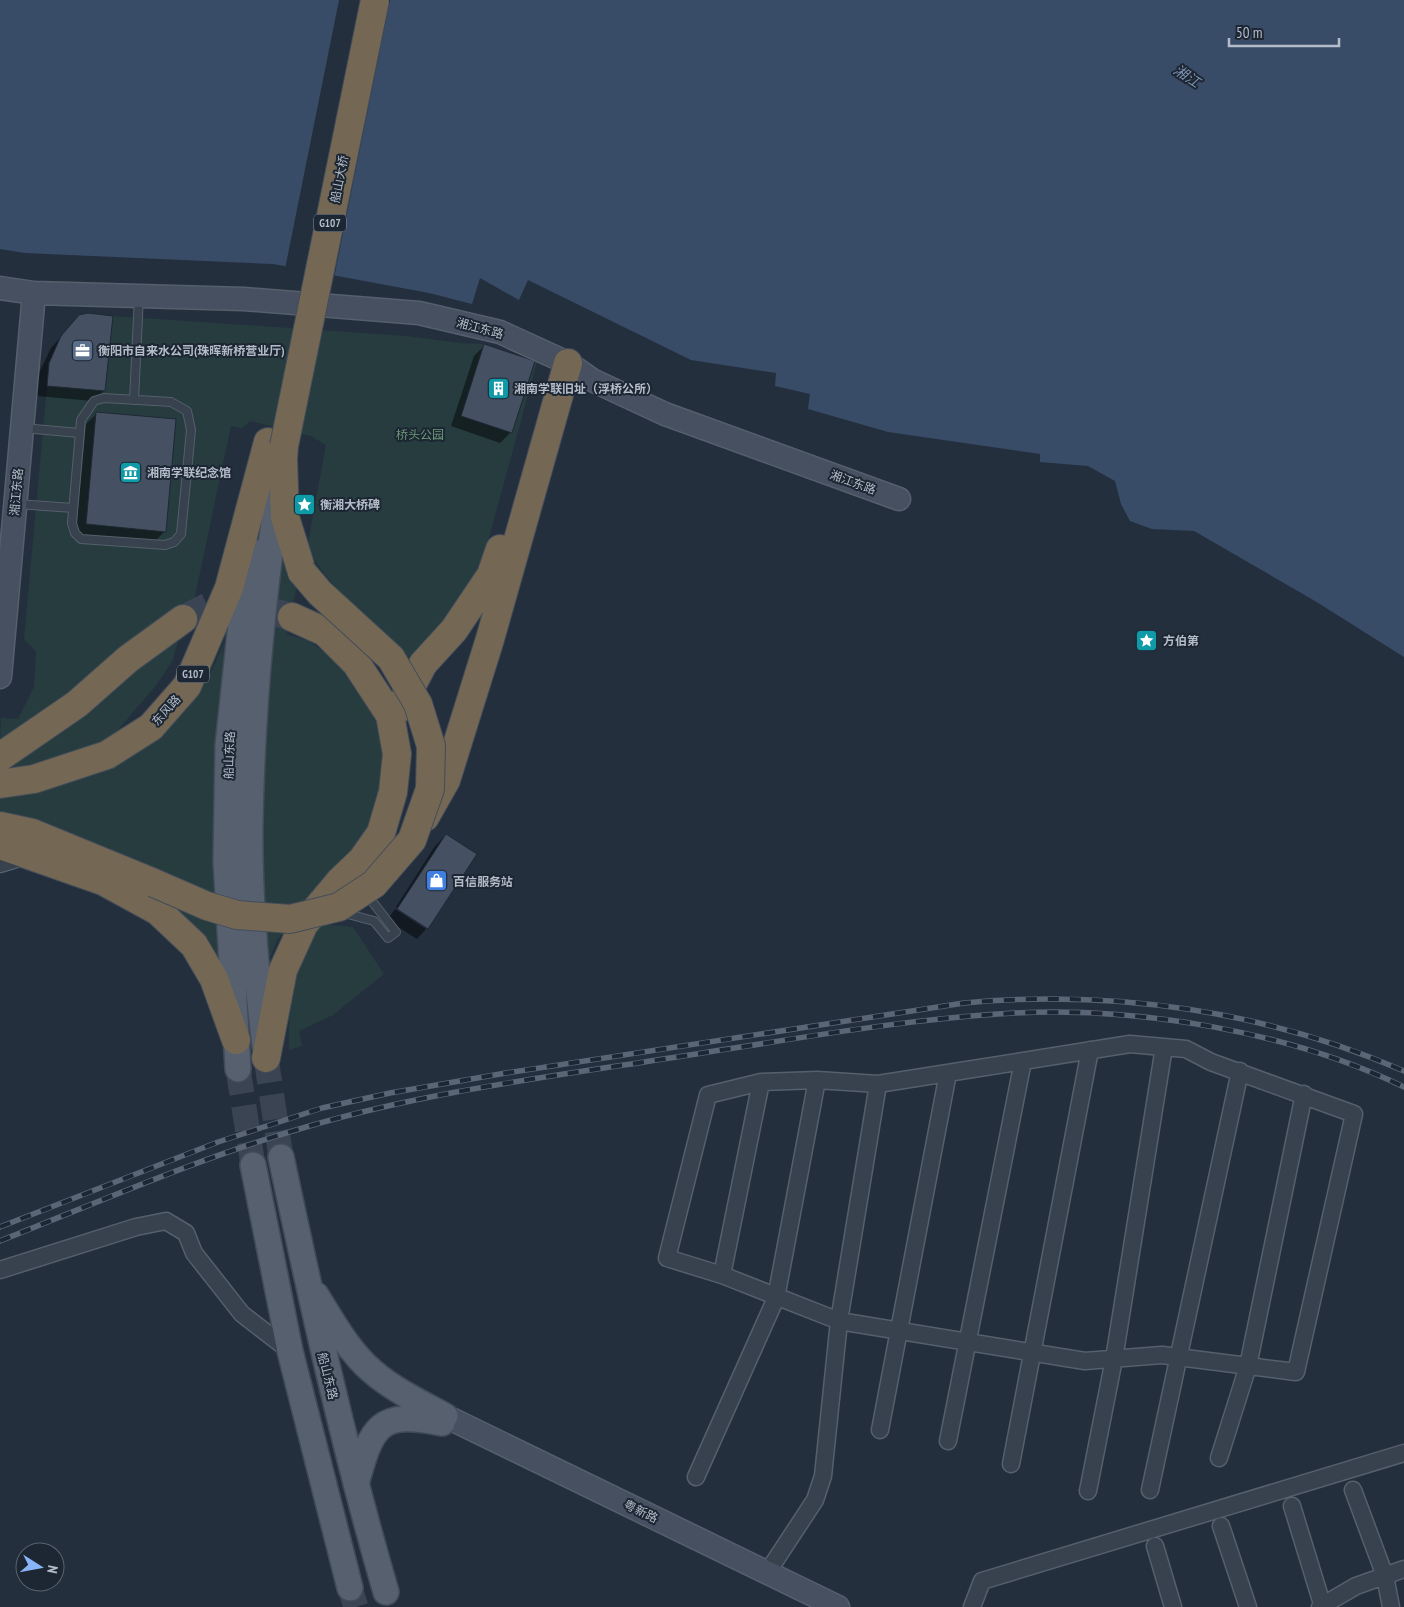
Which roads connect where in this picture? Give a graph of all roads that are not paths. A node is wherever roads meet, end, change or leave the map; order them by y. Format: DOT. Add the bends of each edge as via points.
graph roads {
  1 [pos="357,0"];
  2 [pos="375,0"];
  3 [pos="0,288"];
  4 [pos="140,296"];
  5 [pos="34,300"];
  6 [pos="0,303"];
  7 [pos="568,364"];
  8 [pos="134,400"];
  9 [pos="556,406"];
  10 [pos="22,428"];
  11 [pos="79,433"];
  12 [pos="275,451"];
  13 [pos="898,499"];
  14 [pos="15,504"];
  15 [pos="73,508"];
  16 [pos="292,617"];
  17 [pos="183,619"];
  18 [pos="0,677"];
  19 [pos="397,754"];
  20 [pos="0,758"];
  21 [pos="0,784"];
  22 [pos="0,826"];
  23 [pos="412,840"];
  24 [pos="0,845"];
  25 [pos="31,854"];
  26 [pos="0,864"];
  27 [pos="363,869"];
  28 [pos="304,924"];
  29 [pos="236,1040"];
  30 [pos="1164,1047"];
  31 [pos="1090,1050"];
  32 [pos="266,1058"];
  33 [pos="1022,1061"];
  34 [pos="238,1069"];
  35 [pos="1240,1071"];
  36 [pos="948,1073"];
  37 [pos="817,1080"];
  38 [pos="761,1082"];
  39 [pos="878,1084"];
  40 [pos="1304,1094"];
  41 [pos="281,1157"];
  42 [pos="253,1165"];
  43 [pos="0,1270"];
  44 [pos="722,1275"];
  45 [pos="308,1283"];
  46 [pos="776,1296"];
  47 [pos="839,1321"];
  48 [pos="899,1330"];
  49 [pos="967,1342"];
  50 [pos="290,1351"];
  51 [pos="1033,1352"];
  52 [pos="1178,1358"];
  53 [pos="1114,1359"];
  54 [pos="1248,1366"];
  55 [pos="443,1419"];
  56 [pos="880,1430"];
  57 [pos="948,1441"];
  58 [pos="1404,1453"];
  59 [pos="1219,1458"];
  60 [pos="1011,1464"];
  61 [pos="696,1477"];
  62 [pos="355,1486"];
  63 [pos="1150,1490"];
  64 [pos="1354,1490"];
  65 [pos="1088,1491"];
  66 [pos="1292,1506"];
  67 [pos="1221,1526"];
  68 [pos="1155,1546"];
  69 [pos="1404,1569"];
  70 [pos="768,1573"];
  71 [pos="1385,1576"];
  72 [pos="350,1588"];
  73 [pos="386,1592"];
  74 [pos="816,1607"];
  75 [pos="838,1607"];
  76 [pos="972,1607"];
  77 [pos="1173,1607"];
  78 [pos="1248,1607"];
  79 [pos="1322,1607"];
  80 [pos="1391,1607"];
  1 -- 12 [label="highway, 船山大桥 / G107"];
  2 -- 12 [label="highway, 船山大桥 / G107, bridge"];
  3 -- 5 [label="street, 湘江东路"];
  4 -- 5 [label="street, 湘江东路" via="59,294"];
  4 -- 7 [label="street, 湘江东路" via="244,299 418,313 500,332"];
  4 -- 8 [label="lane"];
  5 -- 6 [label="street, 湘江东路"];
  5 -- 10 [label="street, 湘江东路"];
  7 -- 9 [label="highway"];
  7 -- 13 [label="street, 湘江东路" via="592,380 665,414"];
  8 -- 11 [label="lane" via="104,398 94,401 81,420"];
  8 -- 15 [label="lane" via="171,402 182,407 189,417 191,430 181,534 174,542 165,545 81,539 72,523"];
  9 -- 19 [label="highway" via="526,477 491,575 454,630 423,664 401,705"];
  9 -- 23 [label="highway, bridge" via="446,780"];
  10 -- 11 [label="lane"];
  10 -- 14 [label="street, 湘江东路"];
  11 -- 15 [label="lane"];
  12 -- 21 [label="highway, 东风路 / G107" via="229,588 187,686 151,727 107,755 34,779"];
  12 -- 23 [label="highway, bridge" via="285,517 302,572 320,593 391,658 418,704 431,746 430,789"];
  12 -- 29 [label="main road, 船山东路" via="248,551 228,744 226,861"];
  12 -- 32 [label="main road, 船山东路" via="250,825 256,972"];
  14 -- 15 [label="lane"];
  14 -- 18 [label="street, 湘江东路"];
  16 -- 19 [label="highway" via="325,632 356,662 390,715"];
  17 -- 20 [label="highway" via="128,659 77,704"];
  19 -- 27 [label="highway" via="393,792 381,833"];
  22 -- 23 [label="highway, bridge" via="32,833 207,906 237,915 290,920 339,907 374,884"];
  24 -- 25 [label="highway"];
  25 -- 26 [label="street"];
  25 -- 29 [label="highway" via="103,881 165,918 194,945 214,979"];
  27 -- 28 [label="highway" via="340,881"];
  27 -- 28 [label="lane" via="371,900 396,932 388,938 374,920 352,914 328,913"];
  28 -- 32 [label="highway" via="282,970"];
  29 -- 34 [label="main road, 船山东路"];
  30 -- 31 [label="street" via="1130,1044"];
  30 -- 35 [label="street" via="1186,1049"];
  30 -- 53 [label="street"];
  31 -- 33 [label="street"];
  31 -- 51 [label="street"];
  33 -- 36 [label="street"];
  33 -- 49 [label="street"];
  35 -- 40 [label="street"];
  35 -- 52 [label="street"];
  36 -- 39 [label="street"];
  36 -- 48 [label="street"];
  37 -- 38 [label="street"];
  37 -- 39 [label="street"];
  37 -- 46 [label="street"];
  38 -- 44 [label="street"];
  38 -- 44 [label="street" via="708,1095 668,1258"];
  39 -- 47 [label="street"];
  40 -- 54 [label="street"];
  40 -- 54 [label="street" via="1354,1114 1296,1372"];
  41 -- 45 [label="main road, 船山东路"];
  42 -- 50 [label="main road"];
  43 -- 50 [label="street" via="166,1220 186,1233 194,1254 242,1314"];
  44 -- 46 [label="street"];
  45 -- 55 [label="main road" via="342,1336 372,1372"];
  45 -- 62 [label="main road, 船山东路"];
  46 -- 47 [label="street"];
  46 -- 61 [label="street"];
  47 -- 48 [label="street"];
  47 -- 70 [label="street" via="823,1476 815,1500"];
  48 -- 49 [label="street"];
  48 -- 56 [label="street"];
  49 -- 51 [label="street"];
  49 -- 57 [label="street"];
  50 -- 72 [label="main road"];
  51 -- 53 [label="street" via="1085,1361"];
  51 -- 60 [label="street"];
  52 -- 53 [label="street"];
  52 -- 54 [label="street"];
  52 -- 63 [label="street"];
  53 -- 65 [label="street"];
  54 -- 59 [label="street"];
  55 -- 62 [label="main road" via="395,1419 378,1429 367,1444"];
  55 -- 70 [label="street, 粤新路"];
  55 -- 74 [label="street, 粤新路"];
  58 -- 76 [label="street" via="982,1581"];
  62 -- 73 [label="main road, 船山东路"];
  64 -- 71 [label="street"];
  66 -- 79 [label="street"];
  67 -- 78 [label="street"];
  68 -- 77 [label="street"];
  69 -- 71 [label="street"];
  70 -- 75 [label="street, 粤新路"];
  71 -- 79 [label="street" via="1356,1586"];
  71 -- 80 [label="street"];
}
